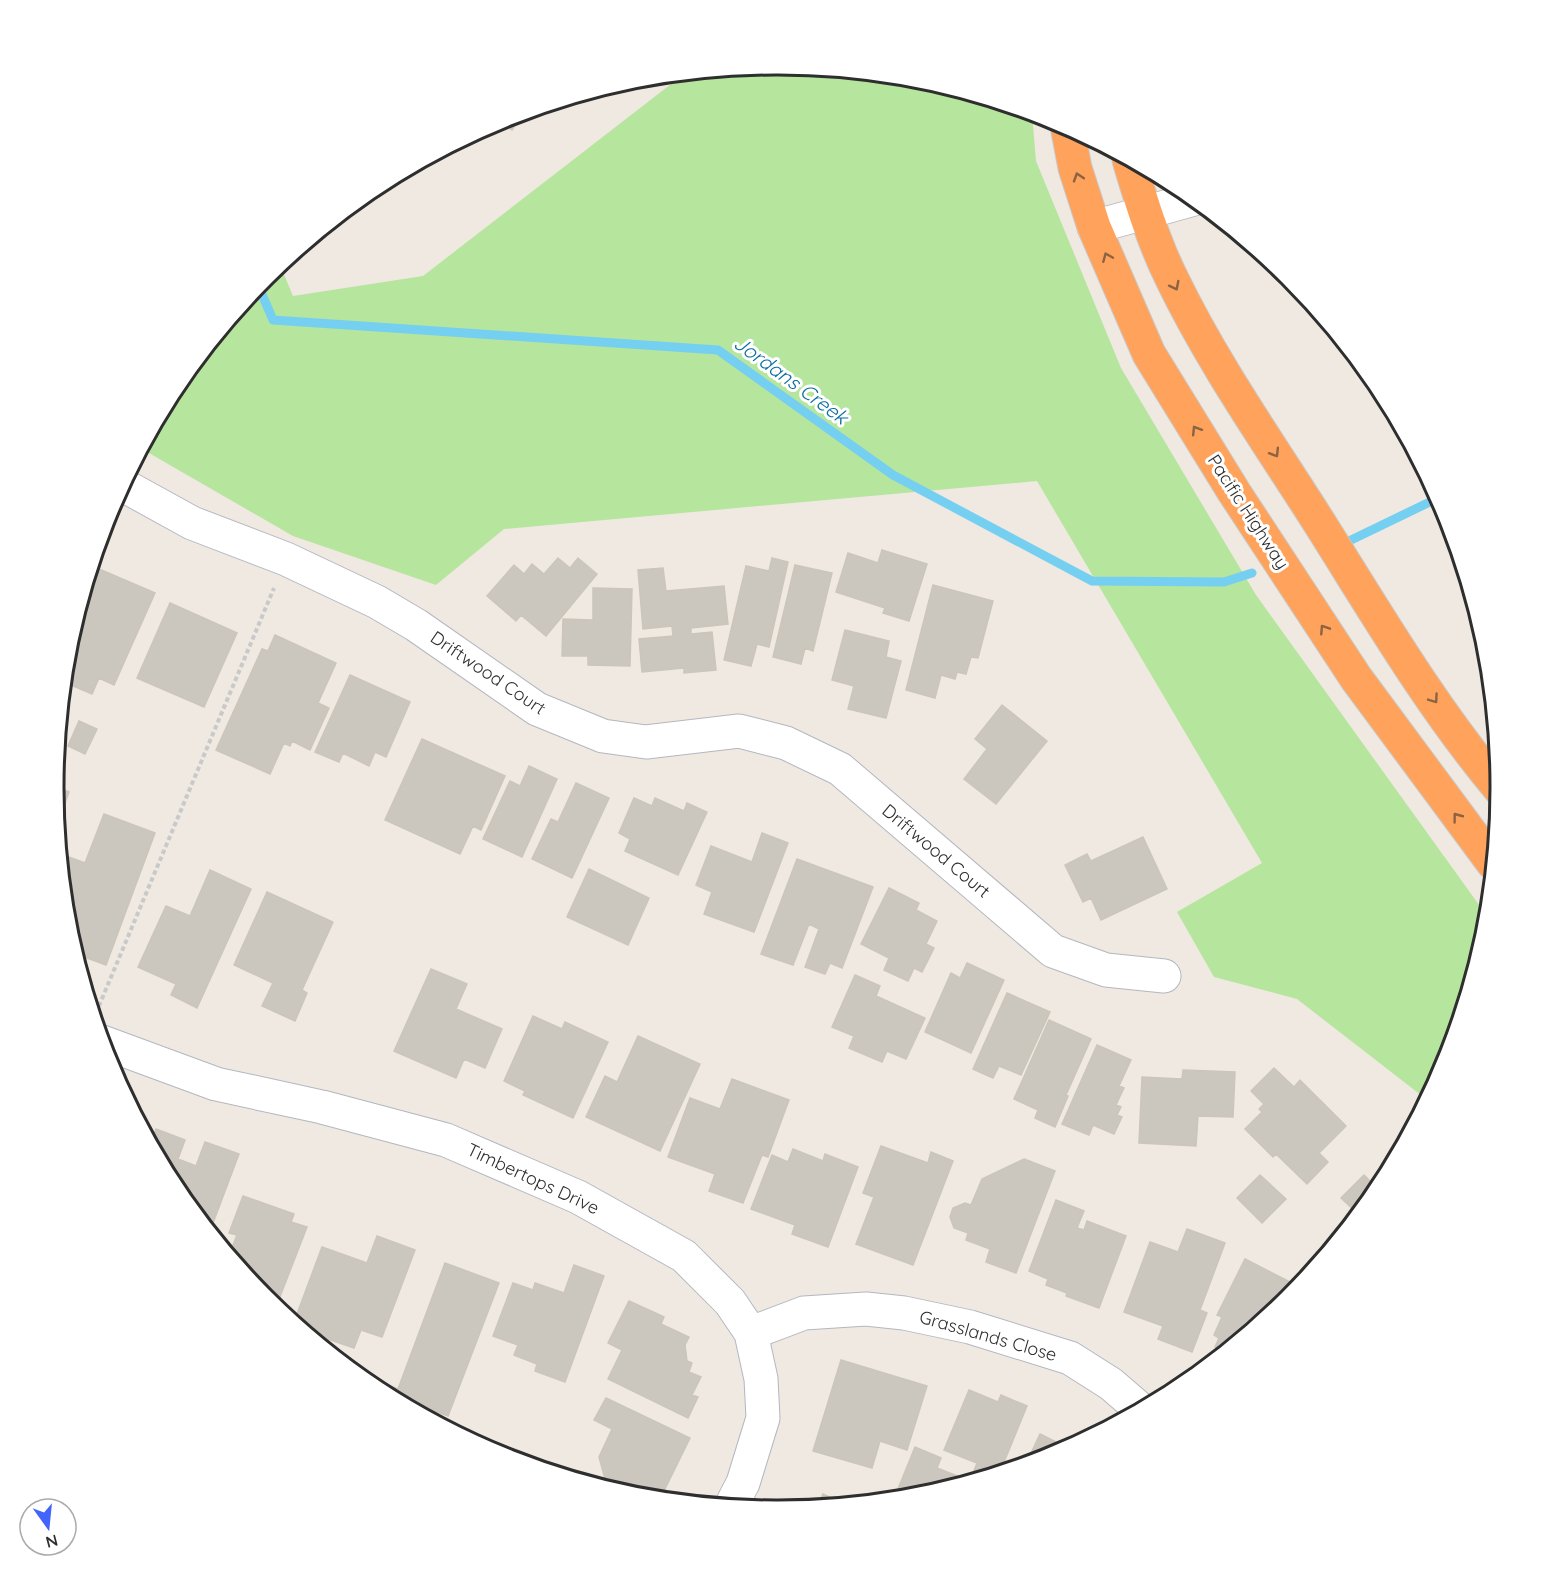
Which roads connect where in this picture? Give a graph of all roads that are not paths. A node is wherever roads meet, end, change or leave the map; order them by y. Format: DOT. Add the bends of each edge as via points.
graph roads {
  1 [pos="1069,138"];
  2 [pos="1132,169"];
  3 [pos="1183,202"];
  4 [pos="1145,212"];
  5 [pos="1094,227"];
  6 [pos="130,489"];
  7 [pos="1490,776"];
  8 [pos="1486,855"];
  9 [pos="1164,976"];
  10 [pos="114,1046"];
  11 [pos="751,1333"];
  12 [pos="1134,1404"];
  13 [pos="735,1498"];
  5 -- 1 [label="highway, Pacific Highway, one-way"];
  2 -- 4 [label="highway"];
  3 -- 4 [label="street"];
  4 -- 5 [label="street"];
  4 -- 7 [label="highway, one-way" via="1171,278 1203,339 1400,652"];
  8 -- 5 [label="highway, Pacific Highway, one-way" via="1356,678 1234,492 1149,354"];
  6 -- 9 [label="street, Driftwood Court" via="192,523 377,602 537,709 603,736 646,742 739,731 795,747 840,769 1053,951 1106,970"];
  10 -- 11 [label="street, Timbertops Drive" via="216,1084 446,1140 578,1197 684,1256 730,1302"];
  11 -- 12 [label="street, Grasslands Close" via="804,1314 866,1309 904,1313 970,1327 1070,1358"];
  11 -- 13 [label="street, Timbertops Drive" via="761,1379 763,1418"];
}
